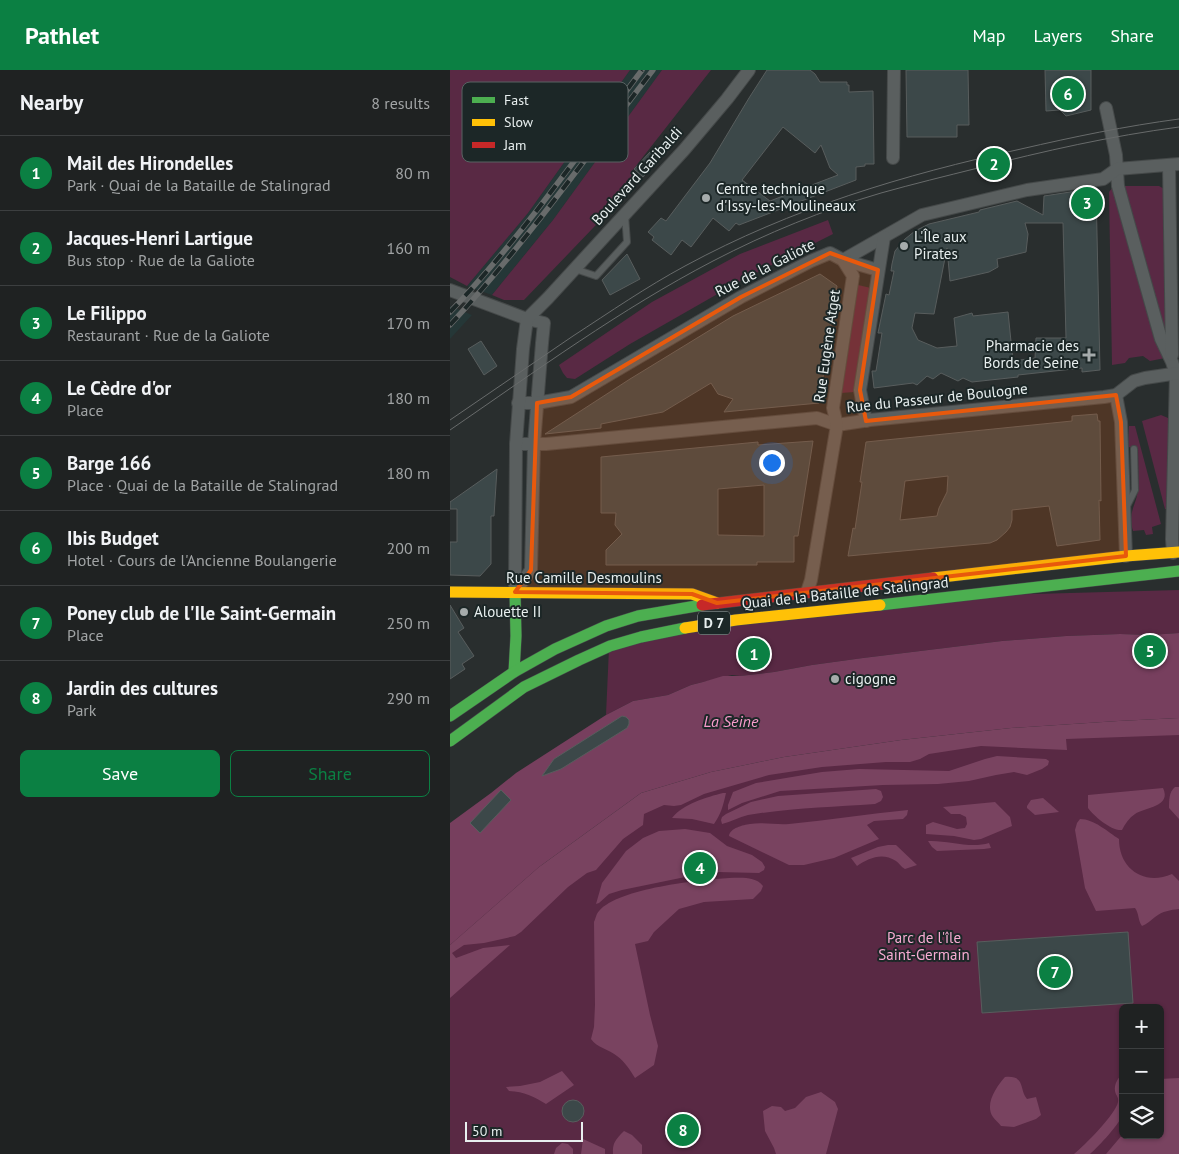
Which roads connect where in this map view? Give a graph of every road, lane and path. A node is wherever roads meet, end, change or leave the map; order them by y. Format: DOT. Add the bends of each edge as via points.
graph roads {
  1 [pos="749,70"];
  2 [pos="894,70"];
  3 [pos="1106,108"];
  4 [pos="894,158"];
  5 [pos="1174,165"];
  6 [pos="1117,169"];
  7 [pos="625,214"];
  8 [pos="884,237"];
  9 [pos="844,260"];
  10 [pos="574,269"];
  11 [pos="878,270"];
  12 [pos="450,290"];
  13 [pos="546,301"];
  14 [pos="527,319"];
  15 [pos="544,323"];
  16 [pos="1176,370"];
  17 [pos="1116,395"];
  18 [pos="518,403"];
  19 [pos="537,403"];
  20 [pos="866,421"];
  21 [pos="837,425"];
  22 [pos="516,444"];
  23 [pos="534,444"];
  24 [pos="1134,449"];
  25 [pos="1124,512"];
  26 [pos="1176,552"];
  27 [pos="1126,556"];
  28 [pos="1179,570"];
  29 [pos="1151,573"];
  30 [pos="1100,580"];
  31 [pos="450,592"];
  32 [pos="514,592"];
  33 [pos="807,592"];
  34 [pos="717,602"];
  35 [pos="514,672"];
  36 [pos="450,716"];
  37 [pos="450,741"];
  1 -- 7 [label="street, Boulevard Garibaldi" via="684,150"];
  2 -- 4 [label="street"];
  3 -- 6 [label="street"];
  5 -- 6 [label="street"];
  5 -- 16 [label="street"];
  6 -- 8 [label="street" via="1103,180 1028,190 922,215"];
  6 -- 16 [label="street" via="1118,186 1161,339"];
  7 -- 10 [label="street, Boulevard Garibaldi"];
  7 -- 10 [label="lane" via="627,242 596,276"];
  8 -- 9 [label="street"];
  8 -- 11 [label="street"];
  9 -- 11 [label="street"];
  9 -- 19 [label="street, Rue de la Galiote" via="830,253 811,261 741,297 571,397"];
  9 -- 21 [label="street, Rue Eugène Atget" via="853,276 832,408"];
  10 -- 13 [label="street, Boulevard Garibaldi"];
  11 -- 20 [label="street" via="860,390"];
  12 -- 14 [label="street"];
  13 -- 14 [label="street, Boulevard Garibaldi"];
  13 -- 15 [label="street"];
  14 -- 15 [label="street"];
  14 -- 18 [label="street"];
  15 -- 19 [label="street"];
  16 -- 17 [label="street, Rue du Passeur de Boulogne" via="1134,381"];
  16 -- 26 [label="street" via="1172,538"];
  17 -- 20 [label="street, Rue du Passeur de Boulogne"];
  17 -- 25 [label="street" via="1121,422"];
  18 -- 19 [label="street, Rue de la Galiote"];
  18 -- 22 [label="street"];
  19 -- 23 [label="street"];
  20 -- 21 [label="street, Rue du Passeur de Boulogne"];
  21 -- 23 [label="street, Rue du Passeur de Boulogne" via="816,418"];
  21 -- 33 [label="street, Rue Eugène Atget"];
  22 -- 23 [label="street, Rue du Passeur de Boulogne"];
  22 -- 32 [label="street"];
  23 -- 32 [label="street" via="532,570"];
  24 -- 25 [label="lane" via="1135,490"];
  25 -- 27 [label="street"];
  26 -- 27 [label="main road, Quai de la Bataille de Stalingrad / D 7"];
  27 -- 29 [label="main road"];
  27 -- 30 [label="main road"];
  27 -- 33 [label="main road, Quai de la Bataille de Stalingrad / D 7"];
  28 -- 29 [label="main road, Quai de la Bataille de Stalingrad / D 7"];
  29 -- 30 [label="main road, Quai de la Bataille de Stalingrad / D 7"];
  30 -- 37 [label="main road, Quai de la Bataille de Stalingrad / D 7" via="736,620 641,637 610,646 524,687"];
  31 -- 32 [label="main road, Rue Camille Desmoulins"];
  32 -- 34 [label="main road, Rue Camille Desmoulins" via="692,594"];
  32 -- 35 [label="main road"];
  33 -- 34 [label="main road, Quai de la Bataille de Stalingrad / D 7"];
  34 -- 35 [label="main road, Quai de la Bataille de Stalingrad / D 7" via="638,616 606,626"];
  35 -- 36 [label="main road, Quai de la Bataille de Stalingrad / D 7"];
}
